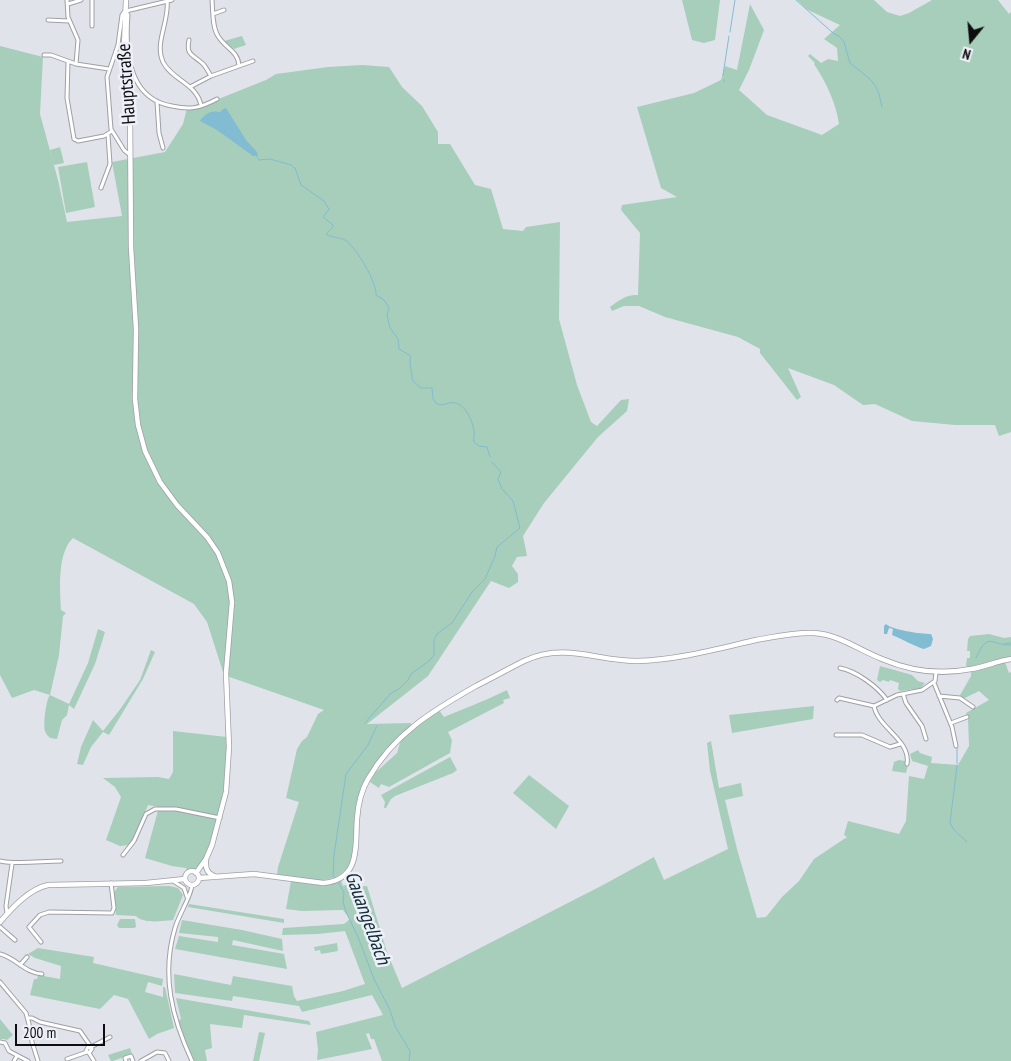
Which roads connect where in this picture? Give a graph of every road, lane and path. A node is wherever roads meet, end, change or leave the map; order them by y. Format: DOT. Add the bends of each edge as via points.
graph roads {
  1 [pos="81,0"];
  2 [pos="92,0"];
  3 [pos="126,0"];
  4 [pos="172,0"];
  5 [pos="212,0"];
  6 [pos="167,1"];
  7 [pos="67,2"];
  8 [pos="224,10"];
  9 [pos="125,11"];
  10 [pos="213,14"];
  11 [pos="48,20"];
  12 [pos="69,21"];
  13 [pos="92,26"];
  14 [pos="189,40"];
  15 [pos="44,55"];
  16 [pos="253,61"];
  17 [pos="68,62"];
  18 [pos="76,64"];
  19 [pos="239,65"];
  20 [pos="109,69"];
  21 [pos="211,76"];
  22 [pos="190,87"];
  23 [pos="217,99"];
  24 [pos="157,102"];
  25 [pos="201,105"];
  26 [pos="112,131"];
  27 [pos="108,135"];
  28 [pos="164,148"];
  29 [pos="131,156"];
  30 [pos="101,188"];
  31 [pos="1011,659"];
  32 [pos="840,668"];
  33 [pos="936,673"];
  34 [pos="934,683"];
  35 [pos="902,694"];
  36 [pos="939,696"];
  37 [pos="837,700"];
  38 [pos="887,700"];
  39 [pos="874,706"];
  40 [pos="973,707"];
  41 [pos="967,717"];
  42 [pos="951,723"];
  43 [pos="836,735"];
  44 [pos="926,739"];
  45 [pos="900,744"];
  46 [pos="956,746"];
  47 [pos="907,764"];
  48 [pos="220,818"];
  49 [pos="123,855"];
  50 [pos="206,859"];
  51 [pos="61,861"];
  52 [pos="0,862"];
  53 [pos="12,864"];
  54 [pos="196,873"];
  55 [pos="218,877"];
  56 [pos="199,878"];
  57 [pos="185,880"];
  58 [pos="172,881"];
  59 [pos="111,883"];
  60 [pos="192,885"];
  61 [pos="186,900"];
  62 [pos="7,913"];
  63 [pos="0,922"];
  64 [pos="0,927"];
  65 [pos="15,940"];
  66 [pos="41,942"];
  67 [pos="0,954"];
  68 [pos="27,957"];
  69 [pos="20,965"];
  70 [pos="42,974"];
  71 [pos="0,982"];
  72 [pos="28,1018"];
  73 [pos="110,1037"];
  74 [pos="0,1042"];
  75 [pos="90,1047"];
  76 [pos="88,1052"];
  77 [pos="17,1056"];
  78 [pos="67,1058"];
  79 [pos="14,1061"];
  80 [pos="28,1061"];
  81 [pos="38,1061"];
  82 [pos="94,1061"];
  83 [pos="126,1061"];
  84 [pos="133,1061"];
  85 [pos="141,1061"];
  86 [pos="169,1061"];
  87 [pos="192,1061"];
  1 -- 7 [label="street"];
  2 -- 13 [label="street"];
  3 -- 9 [label="main road, Hauptstraße"];
  4 -- 6 [label="street"];
  5 -- 10 [label="street"];
  6 -- 9 [label="street"];
  6 -- 22 [label="street" via="161,58 169,71"];
  7 -- 12 [label="street"];
  8 -- 10 [label="street"];
  9 -- 20 [label="street"];
  9 -- 24 [label="street" via="132,69 140,87"];
  9 -- 29 [label="main road, Hauptstraße" via="123,69 130,112"];
  10 -- 19 [label="street" via="216,33 238,56"];
  11 -- 12 [label="street"];
  12 -- 18 [label="street" via="78,40"];
  14 -- 21 [label="street" via="189,53 203,64"];
  15 -- 17 [label="street"];
  16 -- 19 [label="street"];
  17 -- 18 [label="street"];
  17 -- 27 [label="street" via="68,98 74,139"];
  18 -- 20 [label="street"];
  19 -- 21 [label="street"];
  20 -- 26 [label="street"];
  21 -- 22 [label="street"];
  22 -- 25 [label="street"];
  23 -- 25 [label="street"];
  24 -- 25 [label="street" via="186,109"];
  24 -- 28 [label="street" via="159,133"];
  26 -- 27 [label="street"];
  26 -- 29 [label="street"];
  27 -- 30 [label="street" via="110,164"];
  29 -- 48 [label="main road, Hauptstraße" via="135,399 142,441 165,490 218,553 231,590 226,684 229,758"];
  31 -- 33 [label="main road"];
  32 -- 38 [label="street" via="868,683"];
  33 -- 34 [label="street"];
  33 -- 55 [label="main road" via="881,659 838,638 813,632 771,637 664,659 621,660 570,652 538,656 432,712 399,740 364,789 358,809 355,858 342,877 323,883 254,874"];
  34 -- 35 [label="street" via="922,690"];
  34 -- 36 [label="street"];
  35 -- 38 [label="street"];
  35 -- 44 [label="street" via="922,726"];
  36 -- 40 [label="street" via="960,698"];
  36 -- 42 [label="street"];
  37 -- 39 [label="street" via="849,699"];
  38 -- 39 [label="street"];
  39 -- 45 [label="street"];
  41 -- 42 [label="street"];
  42 -- 46 [label="street"];
  43 -- 45 [label="street" via="862,735 890,747"];
  45 -- 47 [label="street" via="907,755"];
  48 -- 49 [label="street" via="155,808 146,814 134,841"];
  48 -- 50 [label="main road, Hauptstraße"];
  50 -- 54 [label="main road, Hauptstraße"];
  50 -- 55 [label="main road" via="208,872"];
  51 -- 53 [label="street"];
  52 -- 53 [label="street"];
  53 -- 62 [label="street"];
  54 -- 56 [label="main road"];
  54 -- 57 [label="main road" via="188,872"];
  55 -- 56 [label="main road"];
  56 -- 60 [label="main road"];
  57 -- 58 [label="main road"];
  57 -- 60 [label="main road"];
  58 -- 59 [label="main road"];
  58 -- 61 [label="street" via="184,887"];
  59 -- 62 [label="main road" via="49,884 38,888"];
  59 -- 66 [label="street" via="112,913 43,913 28,927"];
  60 -- 61 [label="street"];
  61 -- 87 [label="street" via="172,939 168,977 174,1016"];
  62 -- 63 [label="main road"];
  64 -- 65 [label="street"];
  67 -- 69 [label="street"];
  68 -- 69 [label="street"];
  69 -- 70 [label="street"];
  71 -- 72 [label="street"];
  72 -- 75 [label="street" via="81,1033"];
  72 -- 81 [label="street"];
  73 -- 75 [label="street"];
  74 -- 77 [label="street" via="4,1042 8,1051"];
  75 -- 76 [label="street" via="86,1048"];
  76 -- 78 [label="street"];
  76 -- 82 [label="street"];
  77 -- 79 [label="street"];
  77 -- 80 [label="street"];
  83 -- 84 [label="street" via="125,1058 131,1056"];
  85 -- 86 [label="street" via="158,1052 165,1054"];
}
